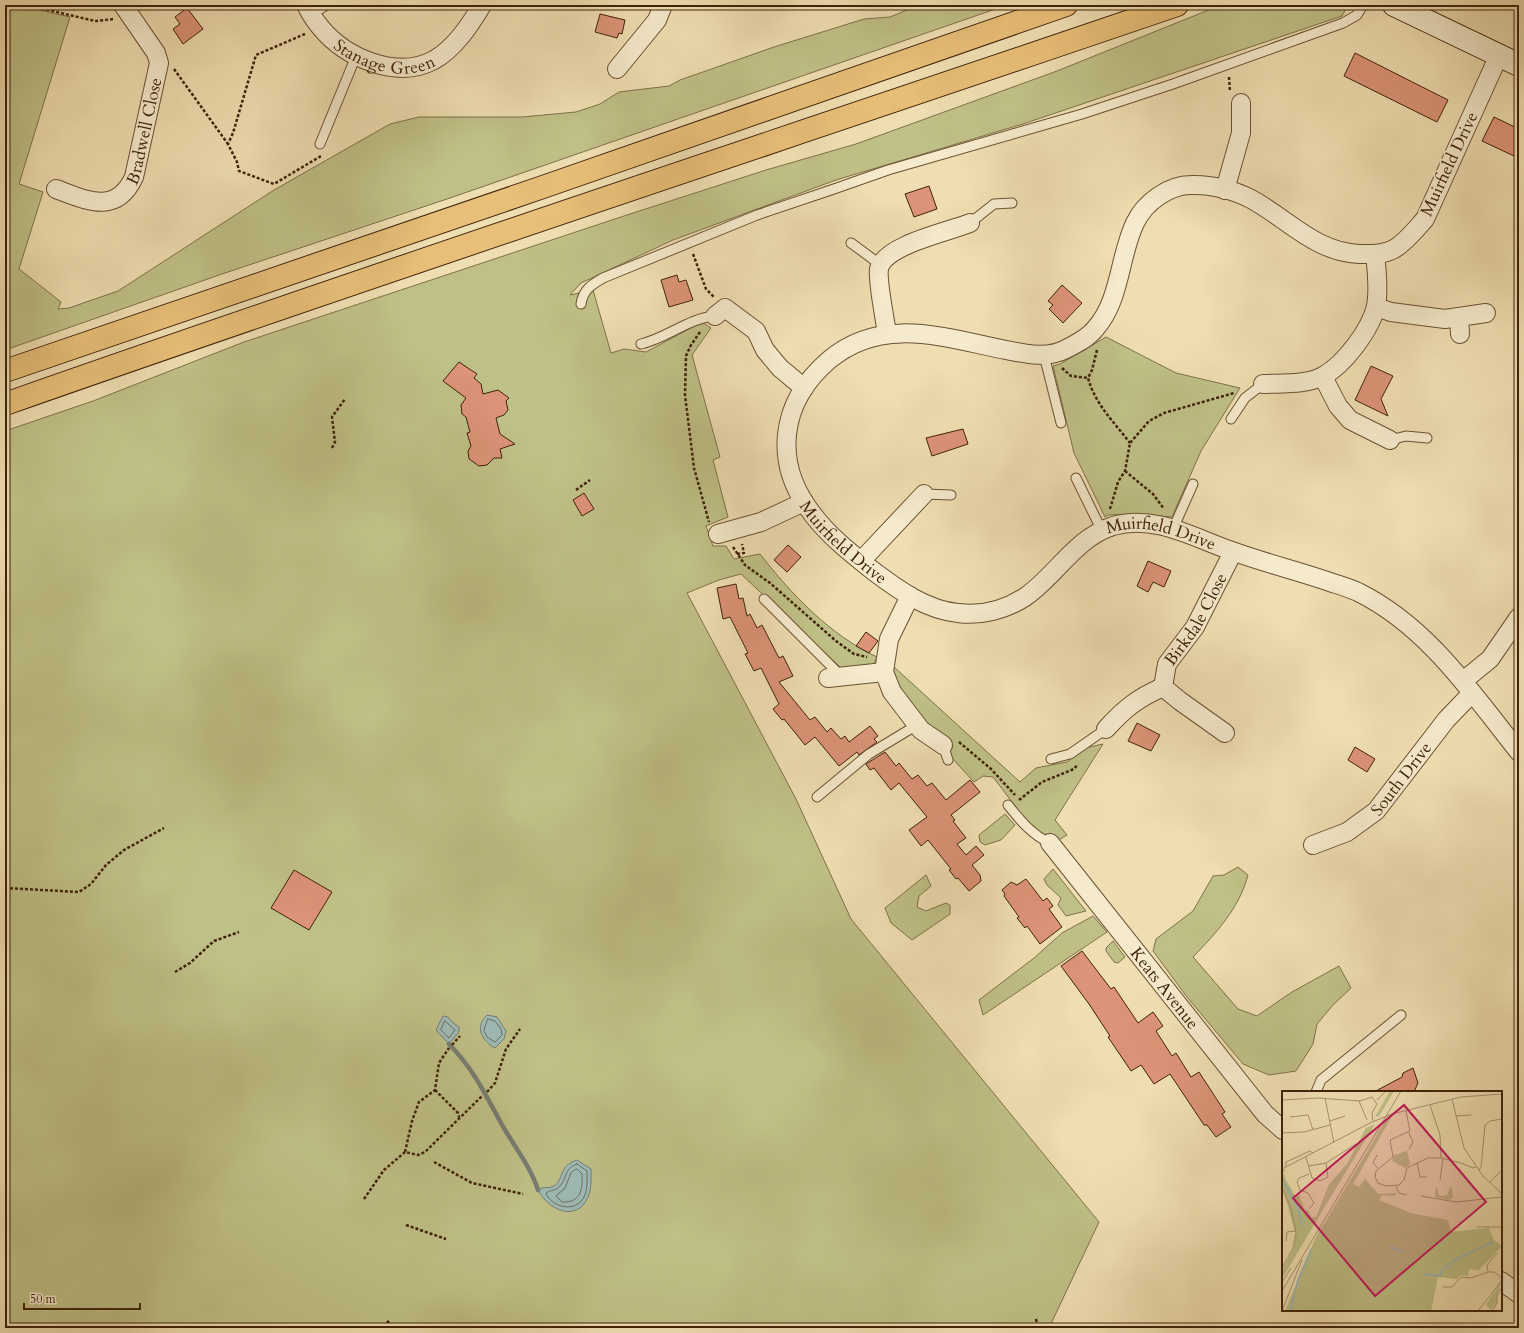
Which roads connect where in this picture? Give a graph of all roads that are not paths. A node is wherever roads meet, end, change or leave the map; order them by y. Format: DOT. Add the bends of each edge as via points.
graph roads {
  1 [pos="327,5"];
  2 [pos="482,5"];
  3 [pos="663,5"];
  4 [pos="1066,5"];
  5 [pos="1177,5"];
  6 [pos="1363,5"];
  7 [pos="1394,5"];
  8 [pos="126,9"];
  9 [pos="313,16"];
  10 [pos="1499,55"];
  11 [pos="356,56"];
  12 [pos="1519,65"];
  13 [pos="616,69"];
  14 [pos="1240,103"];
  15 [pos="320,144"];
  16 [pos="56,189"];
  17 [pos="1225,190"];
  18 [pos="1012,203"];
  19 [pos="970,223"];
  20 [pos="851,243"];
  21 [pos="1375,254"];
  22 [pos="881,266"];
  23 [pos="580,304"];
  24 [pos="1376,307"];
  25 [pos="718,313"];
  26 [pos="1486,313"];
  27 [pos="887,333"];
  28 [pos="641,344"];
  29 [pos="1048,355"];
  30 [pos="5,371"];
  31 [pos="1323,377"];
  32 [pos="1263,384"];
  33 [pos="804,388"];
  34 [pos="5,404"];
  35 [pos="1231,419"];
  36 [pos="1061,423"];
  37 [pos="1426,438"];
  38 [pos="1390,440"];
  39 [pos="1076,478"];
  40 [pos="1193,484"];
  41 [pos="924,494"];
  42 [pos="951,495"];
  43 [pos="804,502"];
  44 [pos="1170,528"];
  45 [pos="1106,529"];
  46 [pos="733,541"];
  47 [pos="1233,552"];
  48 [pos="861,561"];
  49 [pos="910,596"];
  50 [pos="764,599"];
  51 [pos="1519,617"];
  52 [pos="884,666"];
  53 [pos="835,678"];
  54 [pos="1163,687"];
  55 [pos="1468,687"];
  56 [pos="917,725"];
  57 [pos="1106,729"];
  58 [pos="1225,733"];
  59 [pos="950,749"];
  60 [pos="1519,752"];
  61 [pos="1051,759"];
  62 [pos="817,797"];
  63 [pos="1008,806"];
  64 [pos="1050,843"];
  65 [pos="1313,845"];
  66 [pos="1401,1015"];
  67 [pos="1316,1091"];
  68 [pos="1282,1128"];
  69 [pos="1502,1282"];
  70 [pos="1519,1294"];
  1 -- 9 [label="lane"];
  2 -- 11 [label="street, Stanage Green" via="459,38 433,60 400,67"];
  3 -- 13 [label="street" via="657,20"];
  4 -- 30 [label="highway"];
  5 -- 34 [label="highway" via="286,305"];
  6 -- 23 [label="lane" via="1358,15 1343,23 1228,65 1082,114 888,170 756,215 603,278 588,287"];
  7 -- 10 [label="main road"];
  8 -- 16 [label="street, Bradwell Close" via="156,53 159,62 134,177 130,185 110,201 93,202"];
  9 -- 11 [label="street, Stanage Green" via="336,43"];
  10 -- 12 [label="main road"];
  10 -- 21 [label="street, Muirfield Drive" via="1426,219 1392,250"];
  11 -- 15 [label="lane"];
  14 -- 17 [label="street" via="1241,133"];
  17 -- 21 [label="street, Muirfield Drive" via="1247,197 1308,238 1333,250"];
  17 -- 29 [label="street, Muirfield Drive" via="1189,184 1178,186 1147,206 1134,225 1116,288 1097,327 1080,342"];
  18 -- 19 [label="lane" via="994,204"];
  19 -- 22 [label="street" via="953,237 896,249 888,255"];
  20 -- 22 [label="lane"];
  21 -- 24 [label="street" via="1378,279"];
  22 -- 27 [label="street" via="879,270"];
  24 -- 26 [label="street" via="1391,312 1445,319 1459,326"];
  24 -- 31 [label="street" via="1357,344 1345,360"];
  25 -- 28 [label="lane" via="704,317 656,341"];
  25 -- 33 [label="street" via="725,308 756,331 765,350 780,368"];
  27 -- 29 [label="street, Muirfield Drive" via="920,334 1019,353"];
  27 -- 33 [label="street, Muirfield Drive" via="847,347 825,364"];
  29 -- 36 [label="lane"];
  31 -- 32 [label="street" via="1296,383"];
  31 -- 38 [label="street" via="1338,406 1350,420"];
  32 -- 35 [label="lane" via="1245,398"];
  33 -- 43 [label="street, Muirfield Drive" via="793,406 786,454 792,477"];
  37 -- 38 [label="lane" via="1406,436"];
  39 -- 45 [label="lane"];
  40 -- 44 [label="lane"];
  41 -- 42 [label="lane"];
  41 -- 48 [label="street"];
  43 -- 46 [label="street" via="762,522"];
  43 -- 48 [label="street, Muirfield Drive" via="815,518"];
  44 -- 45 [label="street, Muirfield Drive" via="1149,523 1125,524"];
  44 -- 47 [label="street, Muirfield Drive"];
  45 -- 49 [label="street, Muirfield Drive" via="1079,545 1034,591 1015,604 995,611 973,614 951,612"];
  47 -- 54 [label="street, Birkdale Close" via="1195,627 1167,664"];
  47 -- 55 [label="street, Muirfield Drive" via="1357,591 1398,617 1429,644"];
  48 -- 49 [label="street, Muirfield Drive"];
  49 -- 52 [label="street" via="890,639"];
  50 -- 53 [label="lane"];
  51 -- 55 [label="street, South Drive"];
  52 -- 53 [label="street"];
  52 -- 56 [label="street" via="892,692"];
  54 -- 57 [label="street, Birkdale Close" via="1140,697 1121,712"];
  54 -- 58 [label="street, Birkdale Close"];
  55 -- 60 [label="street, Muirfield Drive"];
  55 -- 65 [label="street, South Drive" via="1376,811 1347,832"];
  56 -- 59 [label="street"];
  56 -- 62 [label="lane" via="868,754"];
  57 -- 61 [label="lane" via="1070,754"];
  63 -- 64 [label="lane" via="1040,839"];
  64 -- 68 [label="street, Keats Avenue" via="1266,1114"];
  66 -- 67 [label="lane" via="1321,1080"];
  69 -- 70 [label="street"];
}
